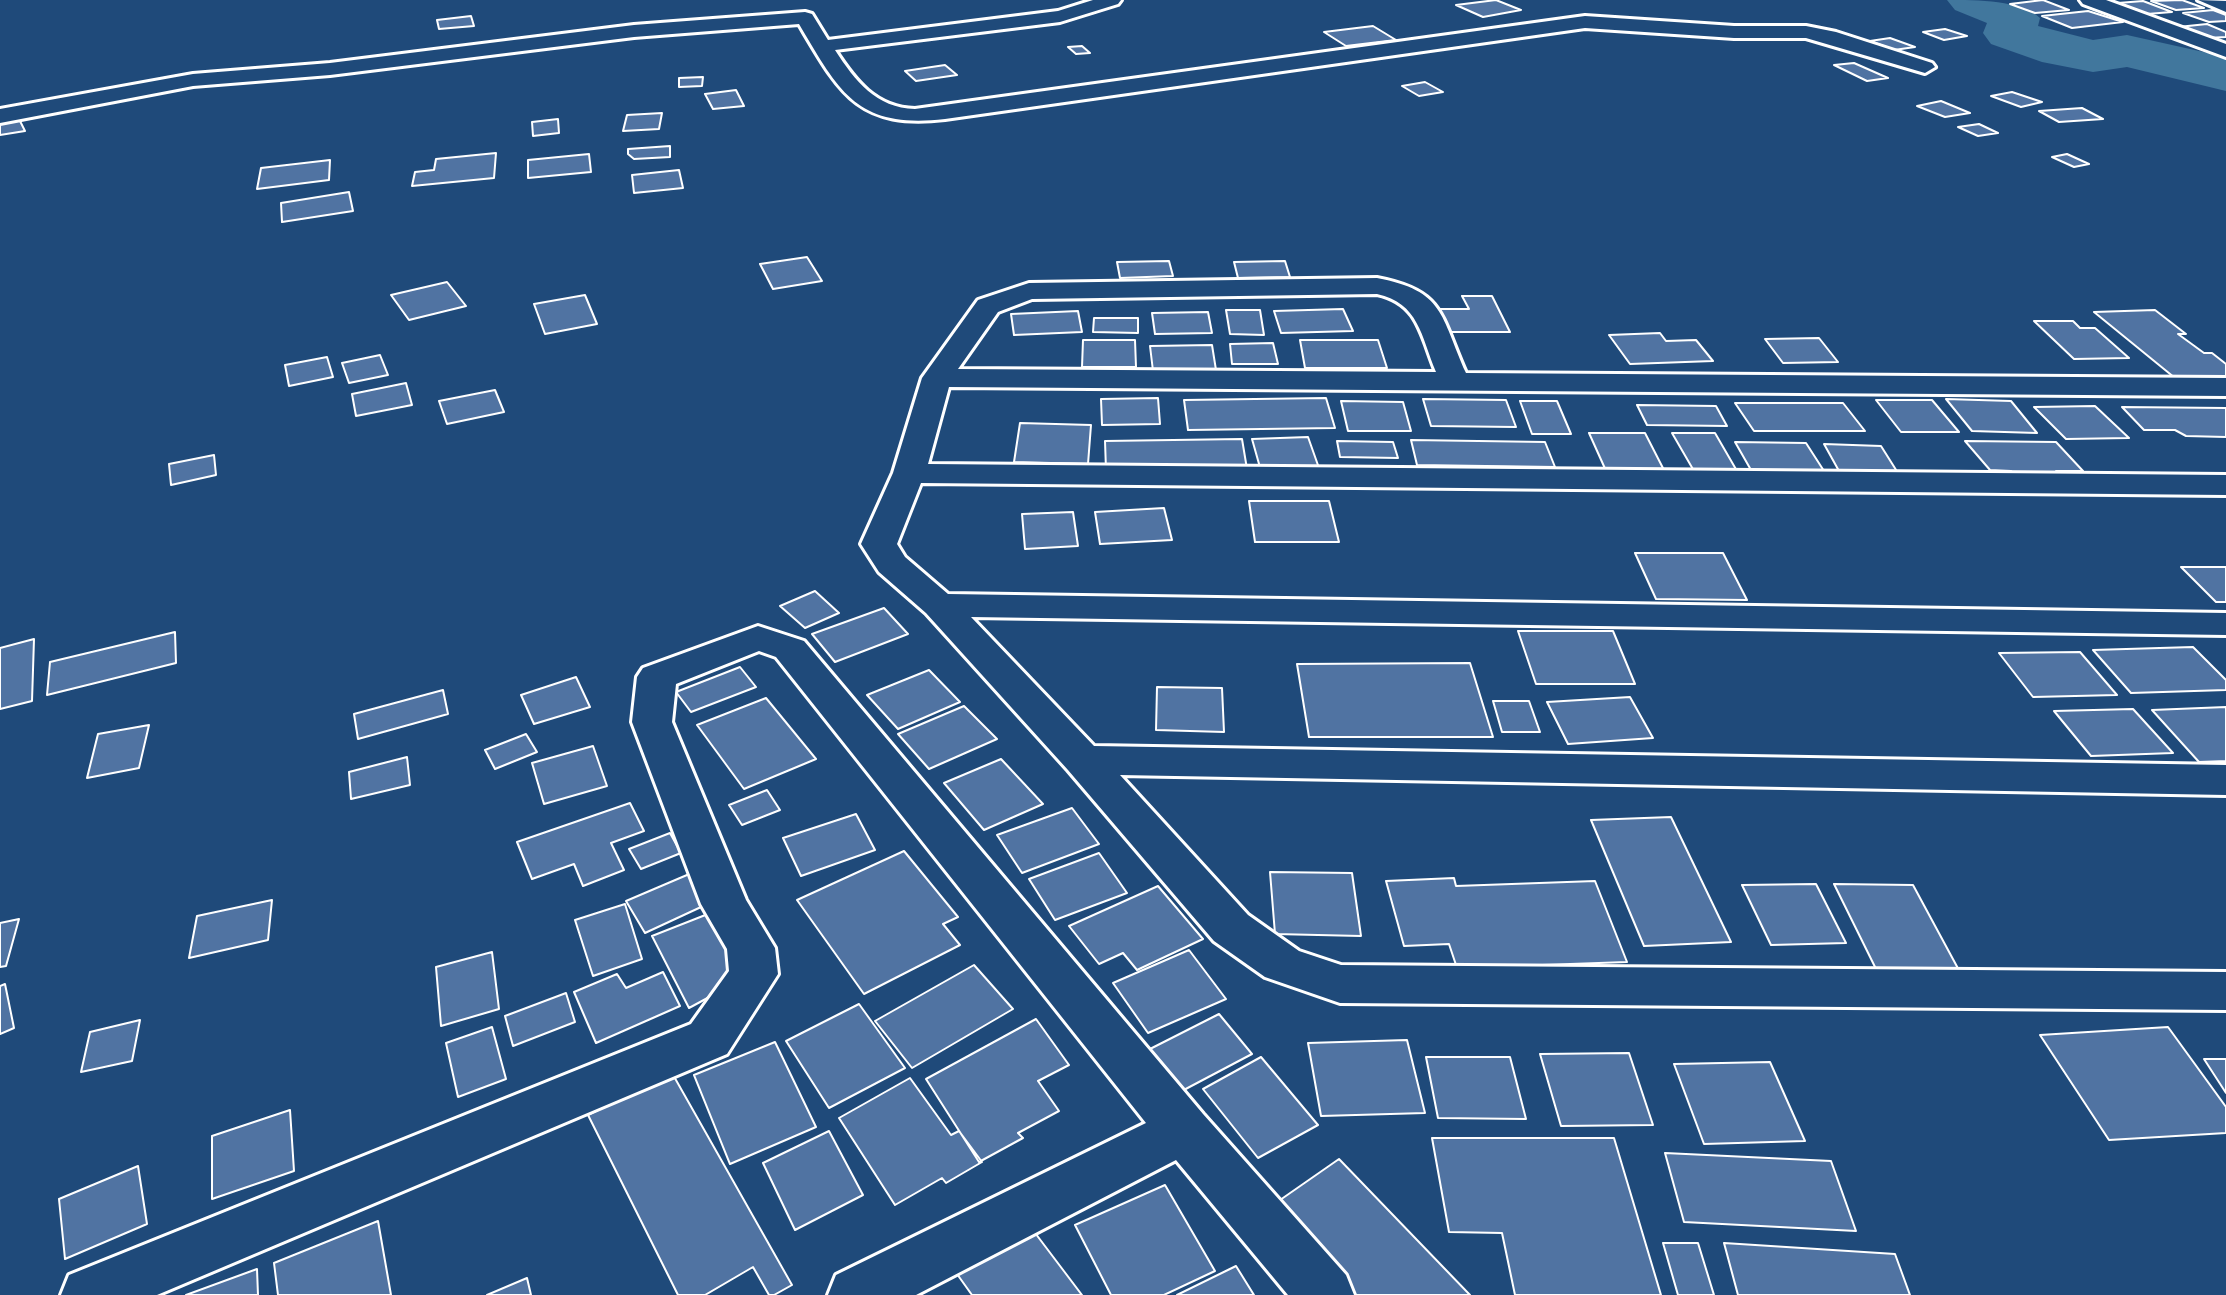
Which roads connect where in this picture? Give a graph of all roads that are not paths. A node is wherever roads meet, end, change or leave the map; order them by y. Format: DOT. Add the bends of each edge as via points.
graph roads {
  1 [pos="789,0"];
  2 [pos="1112,0"];
  3 [pos="2089,0"];
  4 [pos="2207,0"];
  5 [pos="2226,7"];
  6 [pos="805,18"];
  7 [pos="823,46"];
  8 [pos="2226,51"];
  9 [pos="1926,67"];
  10 [pos="0,116"];
  11 [pos="937,378"];
  12 [pos="1454,380"];
  13 [pos="2226,387"];
  14 [pos="909,473"];
  15 [pos="2226,485"];
  16 [pos="939,606"];
  17 [pos="2226,624"];
  18 [pos="1083,760"];
  19 [pos="2226,780"];
  20 [pos="2226,992"];
  21 [pos="1184,1130"];
  22 [pos="90,1295"];
  23 [pos="857,1295"];
  24 [pos="1325,1295"];
  1 -- 6 [label="street"];
  2 -- 7 [label="street" via="1060,16"];
  3 -- 8 [label="street"];
  4 -- 5 [label="street"];
  6 -- 7 [label="street"];
  6 -- 10 [label="street" via="634,31 330,69 193,80"];
  7 -- 9 [label="street" via="869,104 889,113 914,114 1585,22 1806,32"];
  11 -- 12 [label="street"];
  11 -- 12 [label="street" via="988,306 1029,291 1377,285 1402,291 1421,303"];
  11 -- 14 [label="street"];
  12 -- 13 [label="street"];
  14 -- 15 [label="street"];
  14 -- 16 [label="street" via="879,544 892,564"];
  16 -- 17 [label="street"];
  16 -- 18 [label="street"];
  18 -- 19 [label="street"];
  18 -- 20 [label="street" via="1231,928 1282,964 1340,984"];
  21 -- 22 [label="street" via="790,649 758,638 657,677 653,708 652,722 724,904 751,948 754,974 709,1039"];
  21 -- 23 [label="street"];
  21 -- 24 [label="street"];
}
